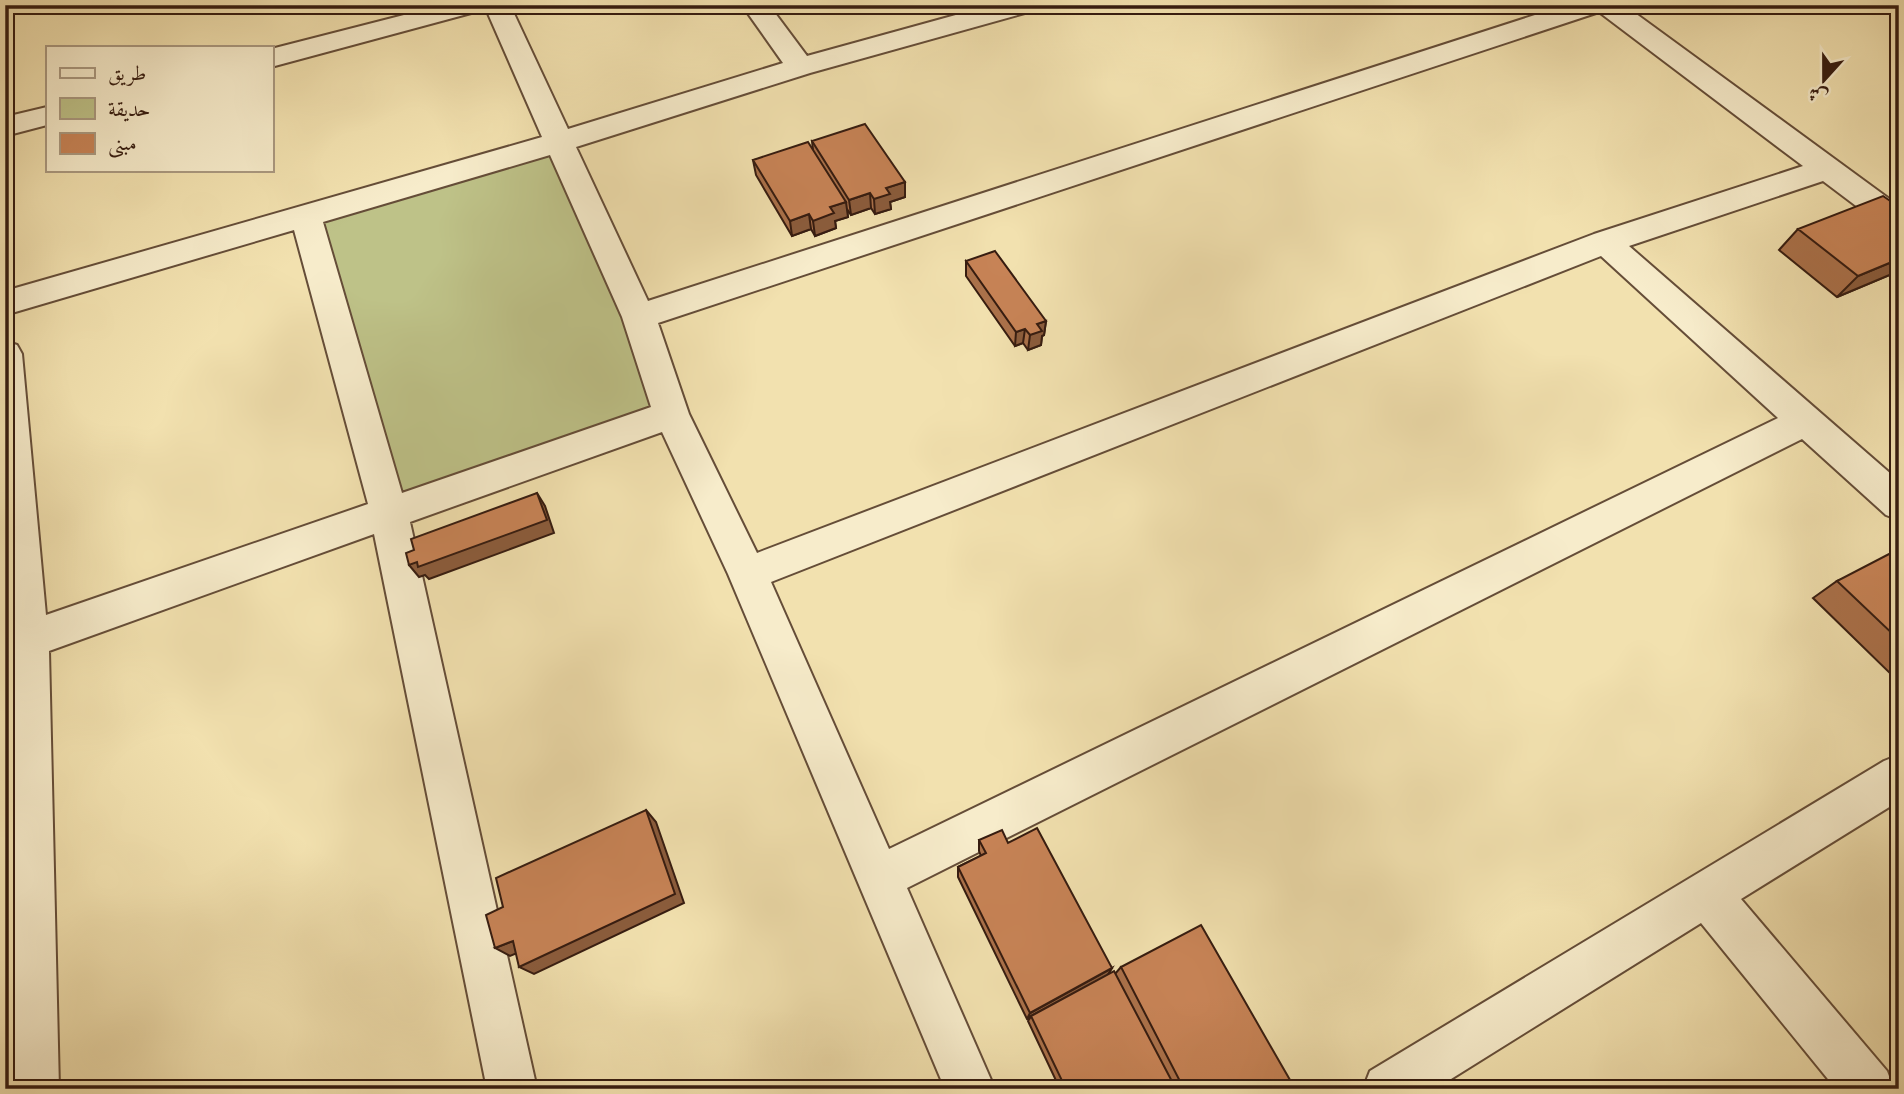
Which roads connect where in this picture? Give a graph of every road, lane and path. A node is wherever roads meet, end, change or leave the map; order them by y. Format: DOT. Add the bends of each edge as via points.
graph roads {
  1 [pos="475,5"];
  2 [pos="497,5"];
  3 [pos="755,5"];
  4 [pos="1594,5"];
  5 [pos="1607,5"];
  6 [pos="1014,6"];
  7 [pos="273,57"];
  8 [pos="800,67"];
  9 [pos="46,116"];
  10 [pos="5,127"];
  11 [pos="559,142"];
  12 [pos="1827,169"];
  13 [pos="305,215"];
  14 [pos="1898,220"];
  15 [pos="1605,242"];
  16 [pos="5,303"];
  17 [pos="639,317"];
  18 [pos="5,354"];
  19 [pos="671,414"];
  20 [pos="1807,420"];
  21 [pos="1899,504"];
  22 [pos="389,513"];
  23 [pos="748,574"];
  24 [pos="28,640"];
  25 [pos="1899,776"];
  26 [pos="878,878"];
  27 [pos="1708,895"];
  28 [pos="1402,1085"];
  29 [pos="34,1089"];
  30 [pos="512,1089"];
  31 [pos="970,1089"];
  32 [pos="1870,1089"];
  1 -- 7 [label="street"];
  2 -- 11 [label="street"];
  3 -- 8 [label="street"];
  4 -- 17 [label="street"];
  5 -- 12 [label="street"];
  6 -- 8 [label="street"];
  8 -- 11 [label="street"];
  9 -- 10 [label="street"];
  11 -- 13 [label="street"];
  11 -- 17 [label="street"];
  12 -- 14 [label="street"];
  12 -- 15 [label="street"];
  13 -- 16 [label="street"];
  13 -- 22 [label="street"];
  15 -- 20 [label="street"];
  15 -- 23 [label="street"];
  17 -- 19 [label="street"];
  18 -- 24 [label="street"];
  19 -- 22 [label="street"];
  19 -- 23 [label="street"];
  20 -- 21 [label="street"];
  20 -- 26 [label="street"];
  22 -- 24 [label="street"];
  22 -- 30 [label="street"];
  23 -- 26 [label="street"];
  24 -- 29 [label="street"];
  25 -- 27 [label="street"];
  26 -- 31 [label="street"];
  27 -- 28 [label="street"];
  27 -- 32 [label="street"];
}
